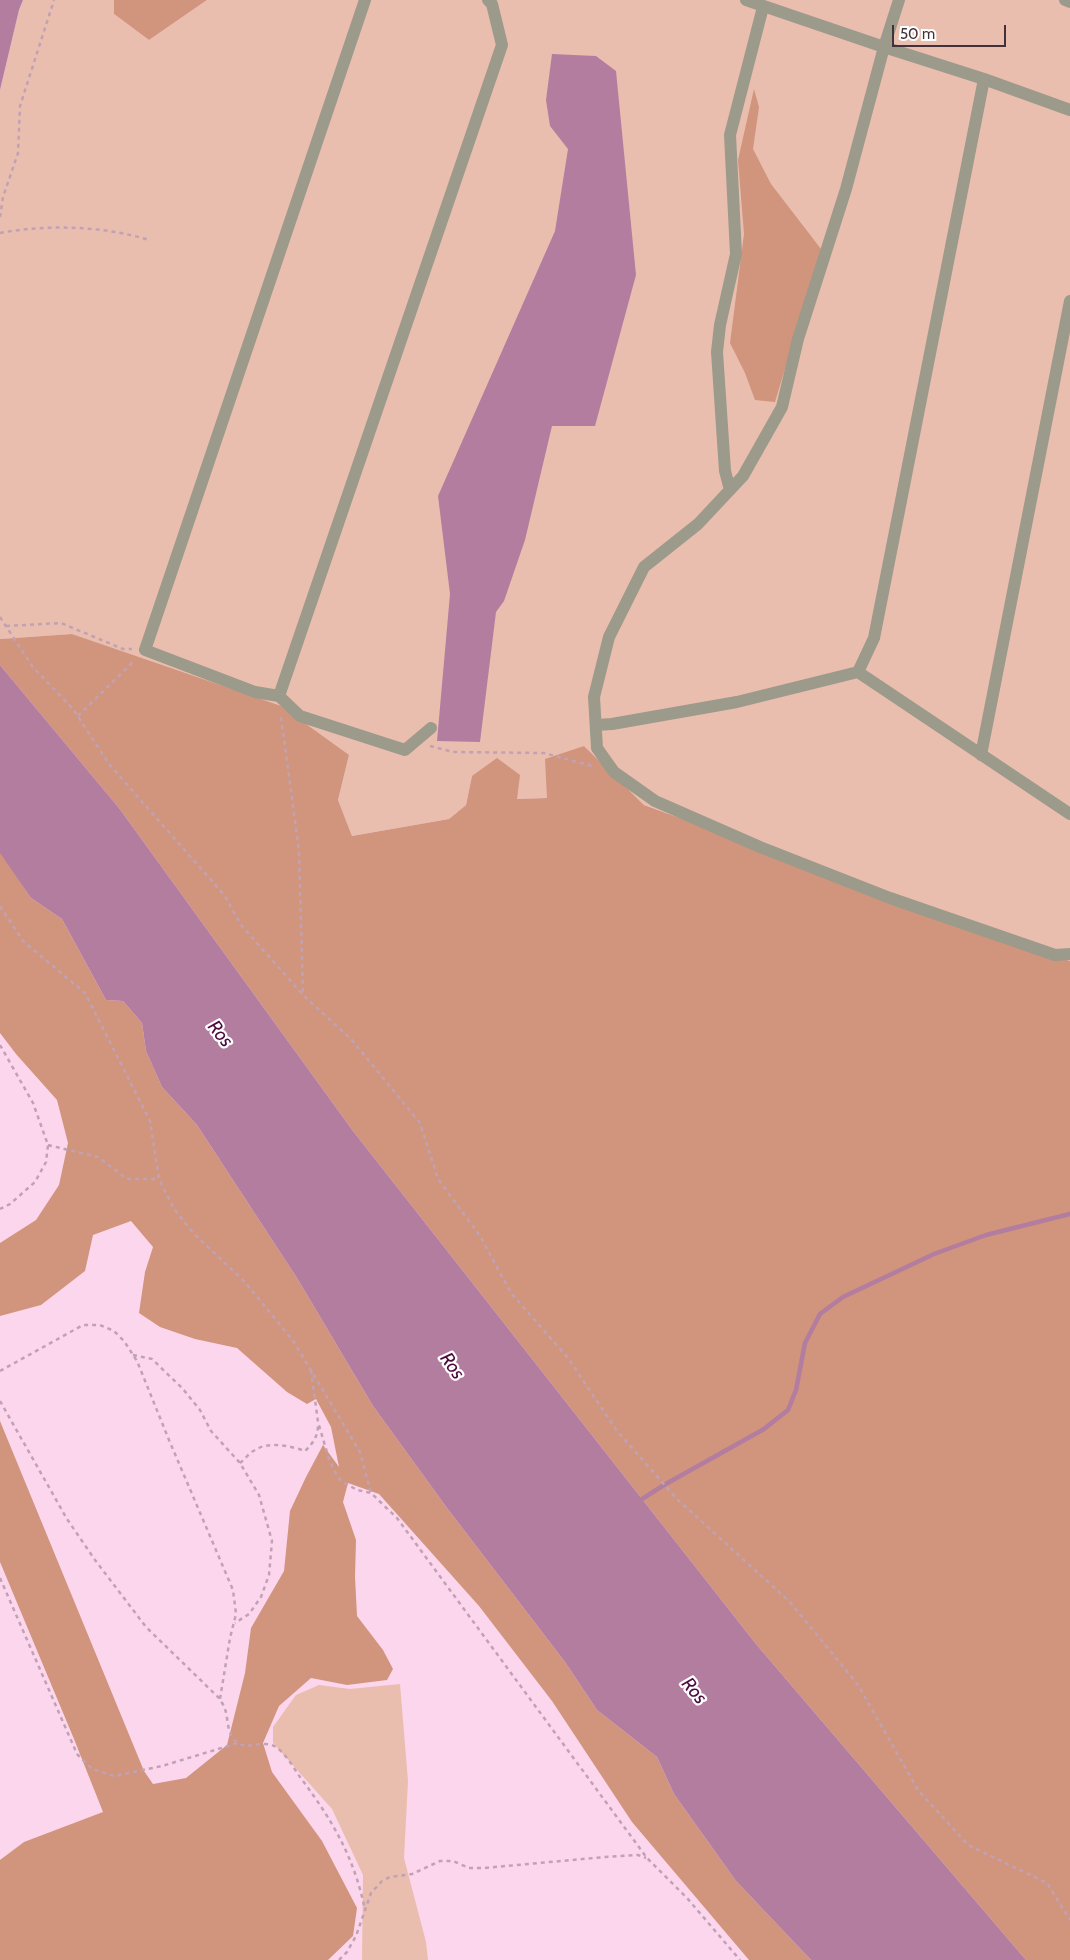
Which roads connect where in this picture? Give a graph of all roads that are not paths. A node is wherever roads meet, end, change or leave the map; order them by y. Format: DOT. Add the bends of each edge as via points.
graph roads {
  1 [pos="365,0"];
  2 [pos="488,0"];
  3 [pos="746,0"];
  4 [pos="899,0"];
  5 [pos="1065,0"];
  6 [pos="1070,2"];
  7 [pos="763,7"];
  8 [pos="884,48"];
  9 [pos="984,79"];
  10 [pos="1070,110"];
  11 [pos="1070,301"];
  12 [pos="730,490"];
  13 [pos="858,672"];
  14 [pos="279,696"];
  15 [pos="597,725"];
  16 [pos="431,728"];
  17 [pos="981,755"];
  18 [pos="1070,814"];
  19 [pos="1070,954"];
  1 -- 14 [label="street" via="145,650 255,692"];
  2 -- 14 [label="street" via="492,4 502,45"];
  3 -- 7 [label="street"];
  4 -- 8 [label="street"];
  5 -- 6 [label="street"];
  7 -- 8 [label="street"];
  7 -- 12 [label="street" via="730,136 736,254 717,352 725,470"];
  8 -- 9 [label="street"];
  8 -- 12 [label="street" via="846,189 798,339 782,407 743,476"];
  9 -- 10 [label="street"];
  9 -- 13 [label="street" via="874,638"];
  11 -- 17 [label="street"];
  12 -- 15 [label="street" via="698,524 644,566 609,637 594,698"];
  13 -- 15 [label="street" via="737,702"];
  13 -- 17 [label="street"];
  14 -- 16 [label="street" via="300,716 404,750"];
  15 -- 19 [label="street" via="597,748 614,772 655,801 760,848 890,898 1055,955"];
  17 -- 18 [label="street"];
}
